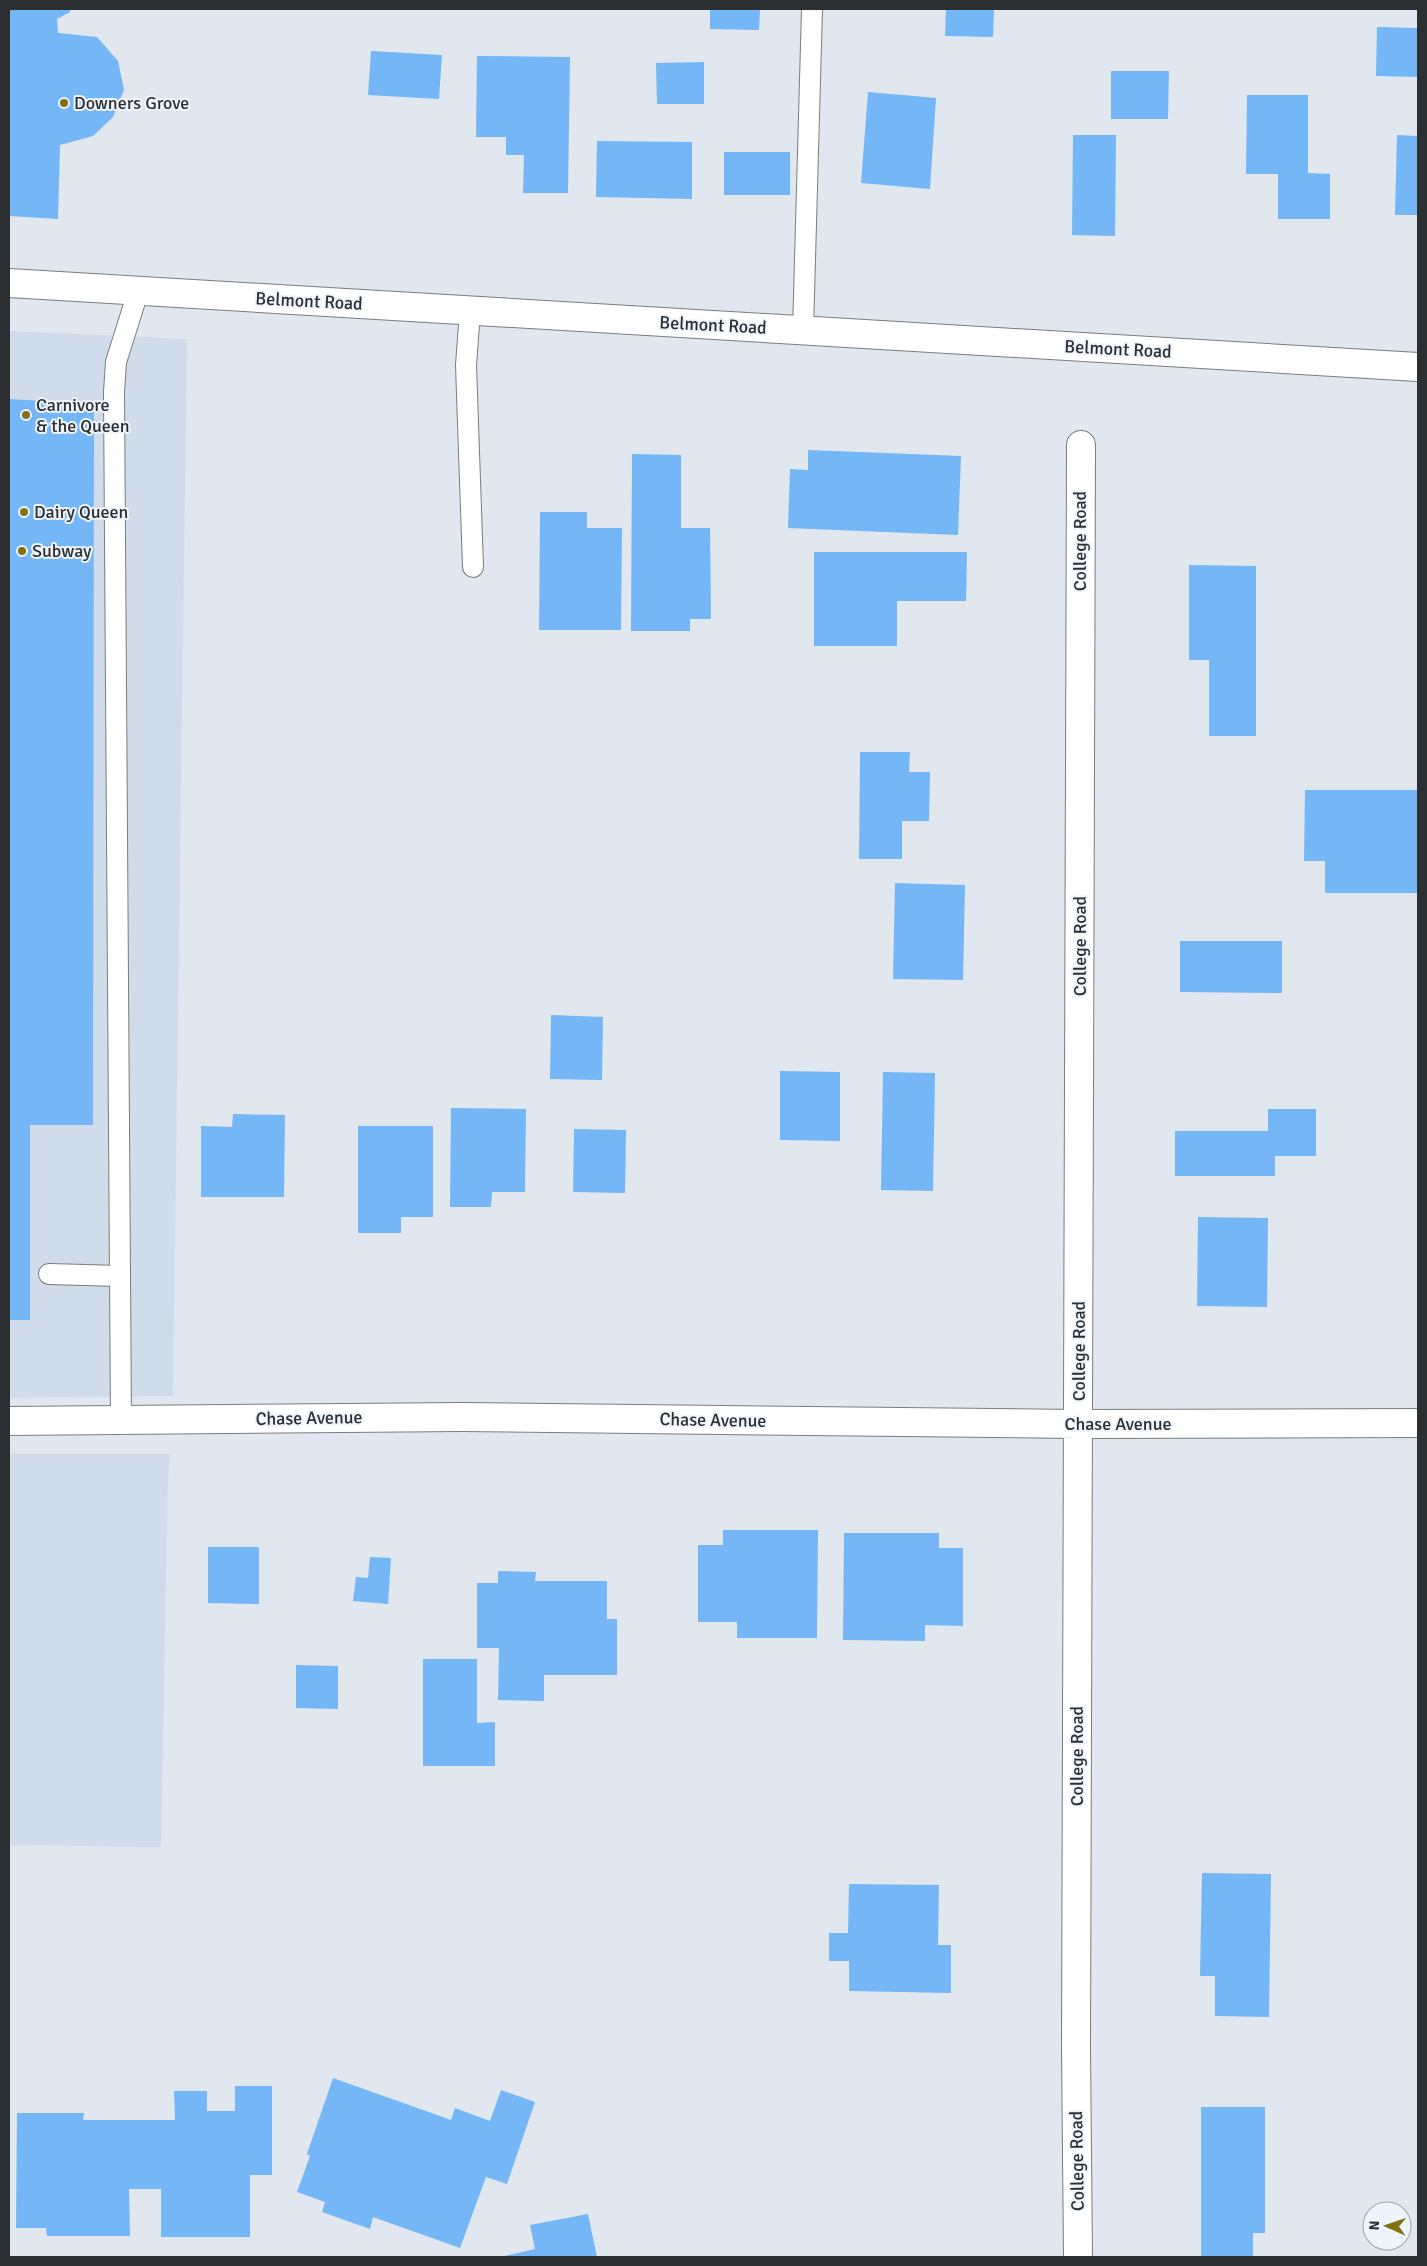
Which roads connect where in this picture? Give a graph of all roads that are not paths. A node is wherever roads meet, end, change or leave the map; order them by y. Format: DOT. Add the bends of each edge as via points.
graph roads {
  1 [pos="812,9"];
  2 [pos="9,282"];
  3 [pos="138,292"];
  4 [pos="470,311"];
  5 [pos="803,331"];
  6 [pos="1418,367"];
  7 [pos="1081,445"];
  8 [pos="473,567"];
  9 [pos="48,1274"];
  10 [pos="120,1276"];
  11 [pos="121,1420"];
  12 [pos="9,1421"];
  13 [pos="1418,1423"];
  14 [pos="1079,1424"];
  15 [pos="1078,2257"];
  1 -- 5 [label="lane"];
  2 -- 3 [label="street, Belmont Road"];
  3 -- 4 [label="street, Belmont Road"];
  3 -- 10 [label="lane" via="116,362 114,392"];
  4 -- 5 [label="street, Belmont Road"];
  4 -- 8 [label="lane" via="466,365"];
  5 -- 6 [label="street, Belmont Road"];
  7 -- 14 [label="street, College Road"];
  9 -- 10 [label="lane"];
  10 -- 11 [label="lane"];
  11 -- 12 [label="street, Chase Avenue"];
  11 -- 14 [label="street, Chase Avenue" via="462,1417"];
  13 -- 14 [label="street, Chase Avenue"];
  14 -- 15 [label="street, College Road"];
}
